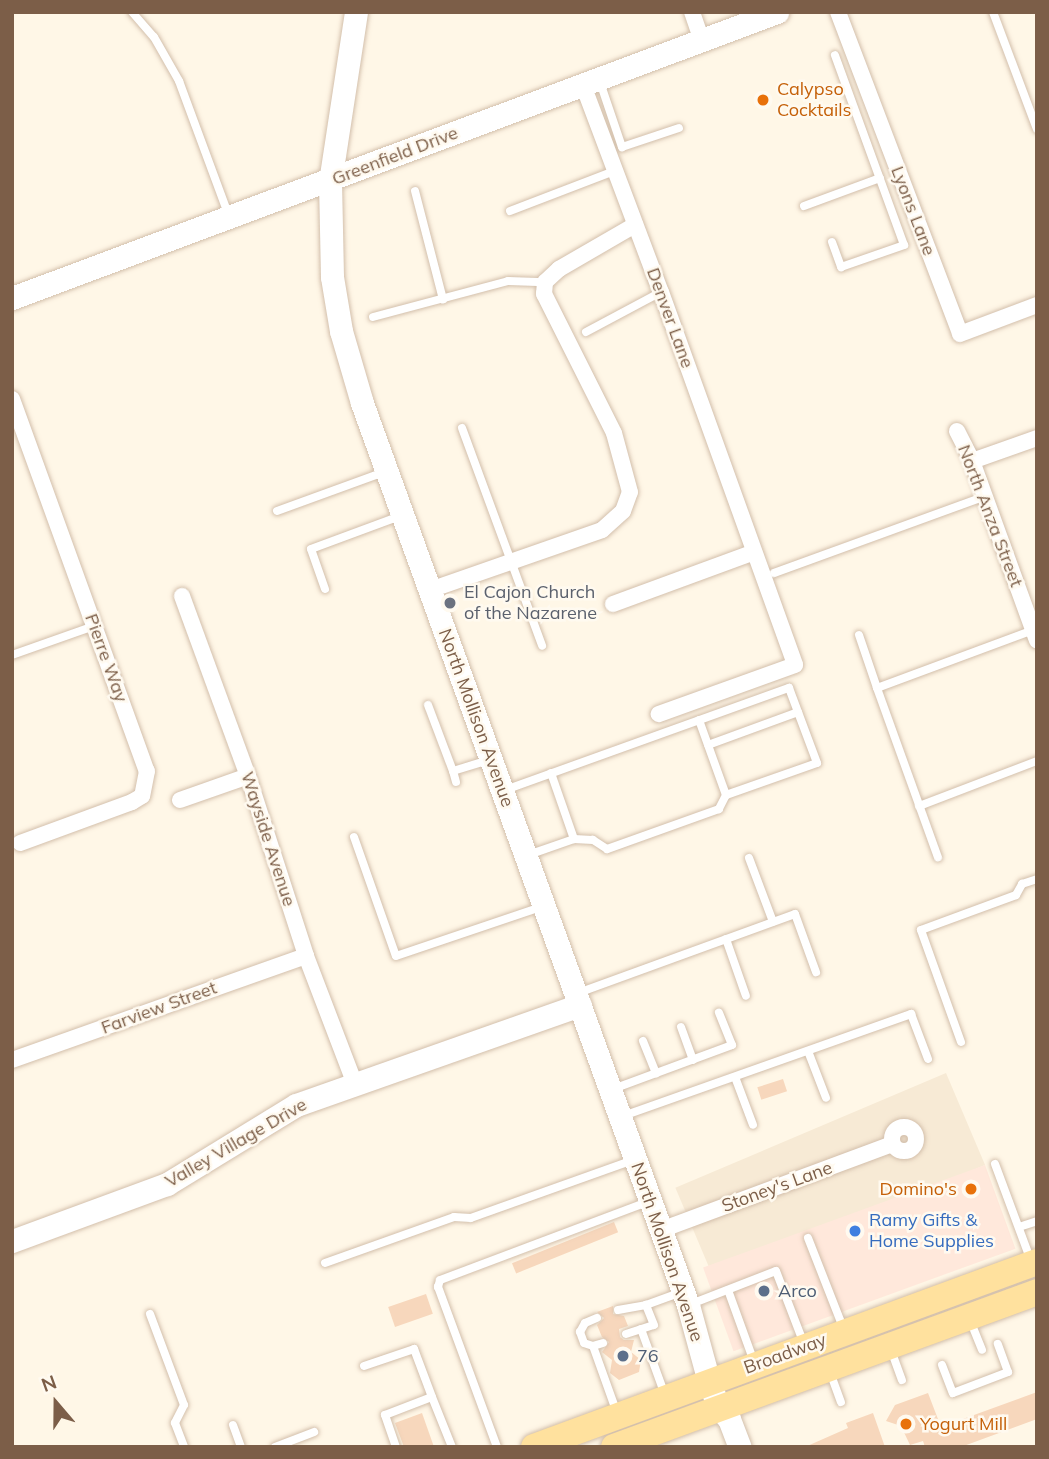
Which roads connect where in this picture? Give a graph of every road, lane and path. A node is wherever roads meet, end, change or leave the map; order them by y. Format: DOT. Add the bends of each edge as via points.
graph roads {
  1 [pos="132,12"];
  2 [pos="355,12"];
  3 [pos="692,12"];
  4 [pos="777,12"];
  5 [pos="838,12"];
  6 [pos="993,12"];
  7 [pos="702,41"];
  8 [pos="835,55"];
  9 [pos="591,82"];
  10 [pos="679,128"];
  11 [pos="1037,129"];
  12 [pos="614,171"];
  13 [pos="880,178"];
  14 [pos="330,181"];
  15 [pos="415,191"];
  16 [pos="804,206"];
  17 [pos="510,211"];
  18 [pos="229,216"];
  19 [pos="635,225"];
  20 [pos="832,242"];
  21 [pos="545,282"];
  22 [pos="662,292"];
  23 [pos="12,298"];
  24 [pos="443,299"];
  25 [pos="1037,305"];
  26 [pos="373,317"];
  27 [pos="586,332"];
  28 [pos="12,399"];
  29 [pos="462,428"];
  30 [pos="957,431"];
  31 [pos="1037,438"];
  32 [pos="972,461"];
  33 [pos="387,471"];
  34 [pos="985,496"];
  35 [pos="278,512"];
  36 [pos="402,515"];
  37 [pos="754,552"];
  38 [pos="510,562"];
  39 [pos="774,573"];
  40 [pos="325,589"];
  41 [pos="430,590"];
  42 [pos="182,596"];
  43 [pos="613,604"];
  44 [pos="94,626"];
  45 [pos="1035,633"];
  46 [pos="859,635"];
  47 [pos="542,646"];
  48 [pos="12,654"];
  49 [pos="877,688"];
  50 [pos="428,705"];
  51 [pos="798,712"];
  52 [pos="659,714"];
  53 [pos="699,720"];
  54 [pos="708,745"];
  55 [pos="491,759"];
  56 [pos="1037,761"];
  57 [pos="453,771"];
  58 [pos="551,774"];
  59 [pos="248,776"];
  60 [pos="457,782"];
  61 [pos="502,791"];
  62 [pos="726,795"];
  63 [pos="180,800"];
  64 [pos="919,806"];
  65 [pos="354,837"];
  66 [pos="574,839"];
  67 [pos="20,843"];
  68 [pos="526,856"];
  69 [pos="938,857"];
  70 [pos="749,858"];
  71 [pos="1037,879"];
  72 [pos="544,906"];
  73 [pos="773,922"];
  74 [pos="726,939"];
  75 [pos="306,956"];
  76 [pos="816,972"];
  77 [pos="746,996"];
  78 [pos="578,999"];
  79 [pos="719,1012"];
  80 [pos="681,1027"];
  81 [pos="643,1041"];
  82 [pos="961,1042"];
  83 [pos="808,1051"];
  84 [pos="928,1059"];
  85 [pos="12,1060"];
  86 [pos="693,1060"];
  87 [pos="656,1073"];
  88 [pos="735,1077"];
  89 [pos="354,1082"];
  90 [pos="611,1090"];
  91 [pos="826,1098"];
  92 [pos="621,1118"];
  93 [pos="753,1125"];
  94 [pos="892,1144"];
  95 [pos="636,1159"];
  96 [pos="995,1164"];
  97 [pos="651,1200"];
  98 [pos="1037,1221"];
  99 [pos="1019,1227"];
  100 [pos="661,1230"];
  101 [pos="808,1238"];
  102 [pos="12,1241"];
  103 [pos="325,1263"];
  104 [pos="1035,1263"];
  105 [pos="728,1290"];
  106 [pos="1037,1292"];
  107 [pos="686,1298"];
  108 [pos="646,1306"];
  109 [pos="618,1310"];
  110 [pos="150,1314"];
  111 [pos="969,1317"];
  112 [pos="597,1318"];
  113 [pos="641,1329"];
  114 [pos="845,1332"];
  115 [pos="626,1334"];
  116 [pos="603,1343"];
  117 [pos="998,1344"];
  118 [pos="593,1346"];
  119 [pos="889,1346"];
  120 [pos="805,1347"];
  121 [pos="982,1350"];
  122 [pos="755,1365"];
  123 [pos="942,1365"];
  124 [pos="364,1366"];
  125 [pos="829,1368"];
  126 [pos="902,1380"];
  127 [pos="709,1382"];
  128 [pos="432,1397"];
  129 [pos="666,1398"];
  130 [pos="841,1402"];
  131 [pos="719,1408"];
  132 [pos="618,1416"];
  133 [pos="233,1425"];
  134 [pos="314,1433"];
  135 [pos="184,1447"];
  136 [pos="241,1447"];
  137 [pos="275,1447"];
  138 [pos="396,1447"];
  139 [pos="452,1447"];
  140 [pos="497,1447"];
  141 [pos="534,1447"];
  142 [pos="614,1447"];
  143 [pos="726,1447"];
  144 [pos="740,1447"];
  1 -- 18 [label="lane" via="154,37 179,81"];
  2 -- 14 [label="main road, North Mollison Avenue"];
  3 -- 7 [label="street"];
  4 -- 7 [label="main road, Greenfield Drive"];
  5 -- 25 [label="street, Lyons Lane" via="960,334"];
  6 -- 11 [label="lane"];
  7 -- 9 [label="main road, Greenfield Drive"];
  8 -- 13 [label="lane"];
  9 -- 10 [label="lane" via="622,148"];
  9 -- 12 [label="street, Denver Lane"];
  9 -- 14 [label="main road, Greenfield Drive"];
  12 -- 17 [label="lane"];
  12 -- 19 [label="street, Denver Lane"];
  13 -- 16 [label="lane"];
  13 -- 20 [label="lane" via="904,245 841,267"];
  14 -- 18 [label="main road, Greenfield Drive"];
  14 -- 33 [label="main road, North Mollison Avenue" via="332,277 341,331"];
  15 -- 24 [label="lane"];
  18 -- 23 [label="main road, Greenfield Drive"];
  19 -- 21 [label="street"];
  19 -- 22 [label="street, Denver Lane"];
  21 -- 24 [label="lane" via="508,281"];
  21 -- 38 [label="street" via="544,294 614,433 630,492 623,512 602,530"];
  22 -- 27 [label="lane"];
  22 -- 37 [label="street, Denver Lane"];
  24 -- 26 [label="lane"];
  28 -- 44 [label="street, Pierre Way"];
  29 -- 38 [label="lane"];
  30 -- 32 [label="street, North Anza Street"];
  31 -- 32 [label="street"];
  32 -- 34 [label="street, North Anza Street"];
  33 -- 35 [label="lane"];
  33 -- 36 [label="main road, North Mollison Avenue"];
  34 -- 39 [label="lane"];
  34 -- 45 [label="street, North Anza Street"];
  36 -- 40 [label="lane" via="312,549"];
  36 -- 41 [label="main road, North Mollison Avenue"];
  37 -- 43 [label="street"];
  37 -- 52 [label="street, Denver Lane" via="795,665"];
  38 -- 41 [label="street"];
  38 -- 47 [label="lane"];
  41 -- 55 [label="main road, North Mollison Avenue"];
  42 -- 59 [label="street, Wayside Avenue"];
  44 -- 48 [label="lane"];
  44 -- 67 [label="street, Pierre Way" via="147,771 142,796"];
  45 -- 49 [label="lane"];
  46 -- 49 [label="lane"];
  49 -- 64 [label="lane"];
  50 -- 57 [label="lane"];
  51 -- 53 [label="lane" via="789,688"];
  51 -- 54 [label="lane"];
  51 -- 62 [label="lane" via="817,763"];
  53 -- 54 [label="lane"];
  53 -- 58 [label="lane"];
  54 -- 62 [label="lane"];
  55 -- 57 [label="lane"];
  55 -- 61 [label="main road, North Mollison Avenue"];
  56 -- 64 [label="lane"];
  57 -- 60 [label="lane"];
  58 -- 61 [label="lane"];
  58 -- 66 [label="lane"];
  59 -- 63 [label="street"];
  59 -- 75 [label="street, Wayside Avenue"];
  61 -- 68 [label="main road, North Mollison Avenue"];
  62 -- 66 [label="lane" via="719,809 607,849 593,841"];
  64 -- 69 [label="lane"];
  65 -- 72 [label="lane" via="396,956"];
  66 -- 68 [label="lane"];
  68 -- 72 [label="main road, North Mollison Avenue"];
  70 -- 73 [label="lane"];
  71 -- 82 [label="lane" via="1022,884 1016,895 920,930"];
  72 -- 78 [label="main road, North Mollison Avenue"];
  73 -- 74 [label="lane"];
  73 -- 76 [label="lane" via="795,914"];
  74 -- 77 [label="lane"];
  74 -- 78 [label="lane"];
  75 -- 85 [label="street, Farview Street"];
  75 -- 89 [label="street, Wayside Avenue"];
  78 -- 89 [label="main road, Valley Village Drive"];
  78 -- 90 [label="main road, North Mollison Avenue"];
  79 -- 86 [label="lane" via="732,1045"];
  80 -- 86 [label="lane"];
  81 -- 87 [label="lane"];
  83 -- 84 [label="lane" via="911,1014"];
  83 -- 88 [label="lane"];
  83 -- 91 [label="lane"];
  86 -- 87 [label="lane"];
  87 -- 90 [label="lane"];
  88 -- 92 [label="lane"];
  88 -- 93 [label="lane"];
  89 -- 102 [label="main road, Valley Village Drive" via="296,1105 167,1184"];
  90 -- 92 [label="main road, North Mollison Avenue"];
  92 -- 95 [label="main road, North Mollison Avenue"];
  94 -- 100 [label="street, Stoney's Lane"];
  95 -- 97 [label="main road, North Mollison Avenue"];
  95 -- 103 [label="lane" via="471,1218 454,1217"];
  96 -- 99 [label="lane"];
  97 -- 100 [label="main road, North Mollison Avenue"];
  97 -- 140 [label="lane" via="440,1280 438,1287"];
  98 -- 99 [label="lane"];
  99 -- 104 [label="lane"];
  100 -- 107 [label="main road, North Mollison Avenue"];
  101 -- 114 [label="lane"];
  104 -- 114 [label="main road, Broadway"];
  105 -- 107 [label="lane"];
  105 -- 120 [label="lane" via="776,1272"];
  105 -- 122 [label="lane"];
  106 -- 111 [label="main road, Broadway"];
  107 -- 108 [label="lane"];
  107 -- 127 [label="main road, North Mollison Avenue"];
  108 -- 109 [label="lane"];
  108 -- 113 [label="lane" via="654,1325"];
  110 -- 135 [label="lane" via="184,1405 175,1423"];
  111 -- 119 [label="main road, Broadway"];
  111 -- 121 [label="lane"];
  112 -- 118 [label="lane" via="579,1332 584,1343"];
  113 -- 115 [label="lane"];
  113 -- 129 [label="lane"];
  114 -- 120 [label="main road, Broadway"];
  116 -- 118 [label="lane"];
  117 -- 123 [label="lane" via="1009,1373 953,1393"];
  118 -- 132 [label="lane"];
  119 -- 125 [label="main road, Broadway"];
  119 -- 126 [label="lane"];
  120 -- 122 [label="main road, Broadway"];
  122 -- 127 [label="main road, Broadway"];
  124 -- 128 [label="lane" via="414,1349"];
  125 -- 130 [label="lane"];
  125 -- 131 [label="main road, Broadway"];
  127 -- 129 [label="main road, Broadway"];
  127 -- 131 [label="main road, North Mollison Avenue"];
  128 -- 138 [label="lane" via="385,1415"];
  128 -- 139 [label="lane"];
  129 -- 132 [label="main road, Broadway"];
  131 -- 142 [label="main road, Broadway"];
  131 -- 143 [label="main road, North Mollison Avenue" via="717,1422"];
  131 -- 144 [label="main road, North Mollison Avenue" via="729,1419"];
  132 -- 141 [label="main road, Broadway"];
  133 -- 136 [label="lane"];
  134 -- 137 [label="lane"];
}
